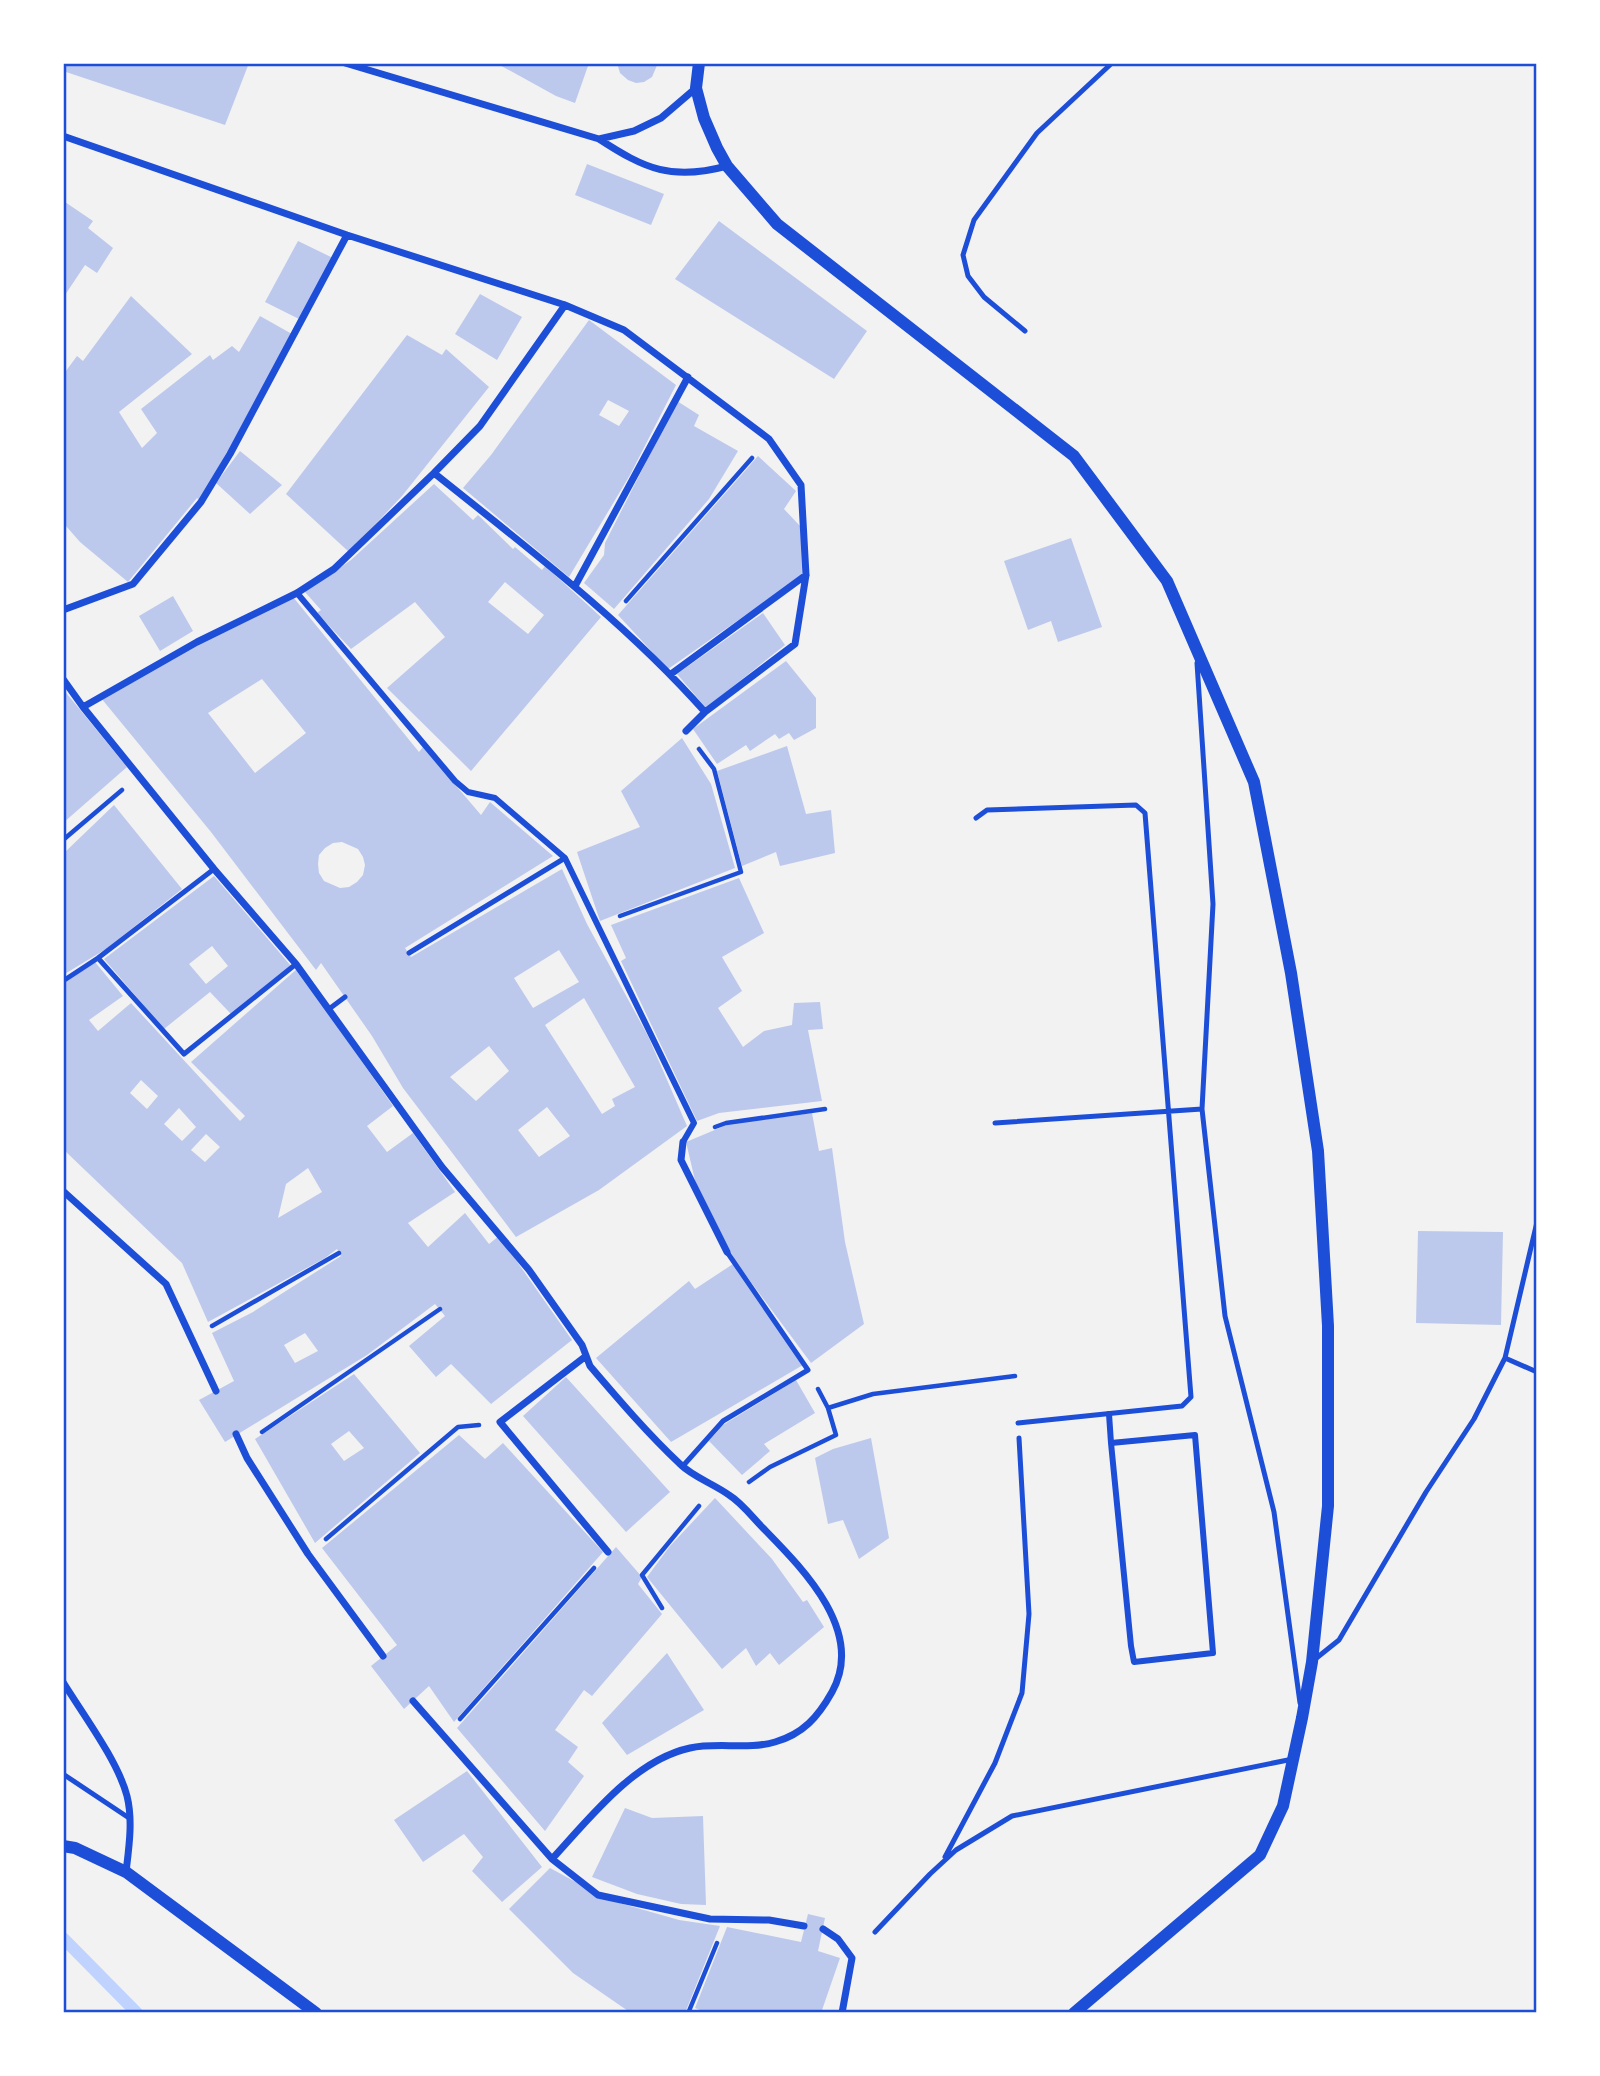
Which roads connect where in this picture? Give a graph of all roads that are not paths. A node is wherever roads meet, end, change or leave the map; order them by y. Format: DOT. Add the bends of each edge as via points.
graph roads {
  1 [pos="345,63"];
  2 [pos="699,63"];
  3 [pos="1112,63"];
  4 [pos="696,88"];
  5 [pos="63,136"];
  6 [pos="599,139"];
  7 [pos="727,166"];
  8 [pos="347,235"];
  9 [pos="565,305"];
  10 [pos="1025,331"];
  11 [pos="688,377"];
  12 [pos="435,473"];
  13 [pos="806,575"];
  14 [pos="575,586"];
  15 [pos="297,593"];
  16 [pos="63,610"];
  17 [pos="1196,649"];
  18 [pos="671,674"];
  19 [pos="63,679"];
  20 [pos="83,707"];
  21 [pos="705,712"];
  22 [pos="686,731"];
  23 [pos="976,818"];
  24 [pos="565,858"];
  25 [pos="215,869"];
  26 [pos="409,953"];
  27 [pos="98,958"];
  28 [pos="296,964"];
  29 [pos="63,981"];
  30 [pos="345,997"];
  31 [pos="330,1009"];
  32 [pos="1202,1109"];
  33 [pos="1167,1111"];
  34 [pos="995,1123"];
  35 [pos="683,1142"];
  36 [pos="63,1191"];
  37 [pos="1537,1222"];
  38 [pos="727,1252"];
  39 [pos="586,1356"];
  40 [pos="1505,1358"];
  41 [pos="1537,1372"];
  42 [pos="216,1391"];
  43 [pos="1109,1414"];
  44 [pos="1018,1423"];
  45 [pos="236,1434"];
  46 [pos="1019,1438"];
  47 [pos="1111,1443"];
  48 [pos="682,1467"];
  49 [pos="608,1552"];
  50 [pos="383,1656"];
  51 [pos="1312,1662"];
  52 [pos="63,1682"];
  53 [pos="413,1701"];
  54 [pos="1301,1718"];
  55 [pos="1293,1759"];
  56 [pos="63,1774"];
  57 [pos="129,1818"];
  58 [pos="63,1846"];
  59 [pos="552,1859"];
  60 [pos="942,1863"];
  61 [pos="127,1872"];
  62 [pos="804,1926"];
  63 [pos="823,1929"];
  64 [pos="875,1932"];
  65 [pos="316,2013"];
  66 [pos="842,2013"];
  67 [pos="1074,2013"];
  1 -- 6 [label="street"];
  2 -- 4 [label="street"];
  3 -- 10 [label="lane" via="1037,133 974,220 963,255 968,276 984,297"];
  4 -- 6 [label="street" via="661,118 634,131"];
  4 -- 7 [label="street" via="704,118"];
  5 -- 8 [label="street"];
  6 -- 7 [label="street" via="630,159 661,171 704,172"];
  7 -- 17 [label="street" via="777,224 1074,456 1167,582"];
  8 -- 9 [label="street"];
  8 -- 16 [label="street" via="201,502 133,584"];
  9 -- 11 [label="street" via="624,330"];
  9 -- 12 [label="street" via="480,426"];
  11 -- 13 [label="street" via="769,439 801,485"];
  11 -- 14 [label="street"];
  12 -- 14 [label="street"];
  12 -- 15 [label="street" via="334,569"];
  13 -- 18 [label="street"];
  13 -- 21 [label="street" via="795,644"];
  14 -- 18 [label="street"];
  15 -- 20 [label="street" via="175,653"];
  15 -- 24 [label="street" via="455,781 468,792 495,798"];
  17 -- 32 [label="lane" via="1213,904"];
  17 -- 51 [label="street" via="1254,782 1291,973 1318,1152 1328,1326 1328,1506"];
  18 -- 21 [label="street"];
  19 -- 20 [label="street"];
  20 -- 25 [label="street"];
  21 -- 22 [label="street"];
  23 -- 33 [label="lane" via="987,810 1136,805 1145,813"];
  24 -- 26 [label="lane"];
  24 -- 35 [label="street" via="694,1123"];
  25 -- 27 [label="lane"];
  25 -- 28 [label="street"];
  27 -- 28 [label="lane" via="184,1054"];
  27 -- 29 [label="lane"];
  28 -- 31 [label="street"];
  30 -- 31 [label="lane"];
  31 -- 39 [label="street" via="442,1167 529,1270"];
  32 -- 33 [label="lane"];
  32 -- 54 [label="lane" via="1225,1315 1274,1512"];
  33 -- 34 [label="lane"];
  33 -- 43 [label="lane" via="1191,1397 1182,1406"];
  35 -- 38 [label="street" via="681,1160"];
  36 -- 42 [label="street" via="166,1284"];
  37 -- 40 [label="lane"];
  38 -- 48 [label="lane" via="808,1370 723,1421"];
  39 -- 48 [label="street" via="590,1367"];
  39 -- 49 [label="street" via="500,1422"];
  40 -- 41 [label="lane"];
  40 -- 51 [label="lane" via="1474,1419 1339,1640"];
  43 -- 44 [label="lane"];
  43 -- 47 [label="street"];
  45 -- 50 [label="street" via="307,1554"];
  46 -- 60 [label="lane" via="1029,1614 1022,1693 995,1763"];
  47 -- 47 [label="street" via="1133,1662 1213,1653 1195,1435"];
  48 -- 59 [label="street" via="730,1495 801,1567 839,1633 841,1668 835,1687 807,1728 774,1743 692,1747 635,1774"];
  51 -- 54 [label="street"];
  52 -- 57 [label="street" via="109,1756 127,1796"];
  53 -- 59 [label="street"];
  54 -- 55 [label="street"];
  55 -- 60 [label="lane" via="1012,1816"];
  55 -- 67 [label="street" via="1283,1806 1260,1855"];
  56 -- 57 [label="lane"];
  57 -- 61 [label="street"];
  58 -- 61 [label="street"];
  59 -- 62 [label="street" via="598,1895 710,1919"];
  60 -- 64 [label="lane"];
  61 -- 65 [label="street"];
  63 -- 66 [label="street" via="838,1938 852,1958"];
}
